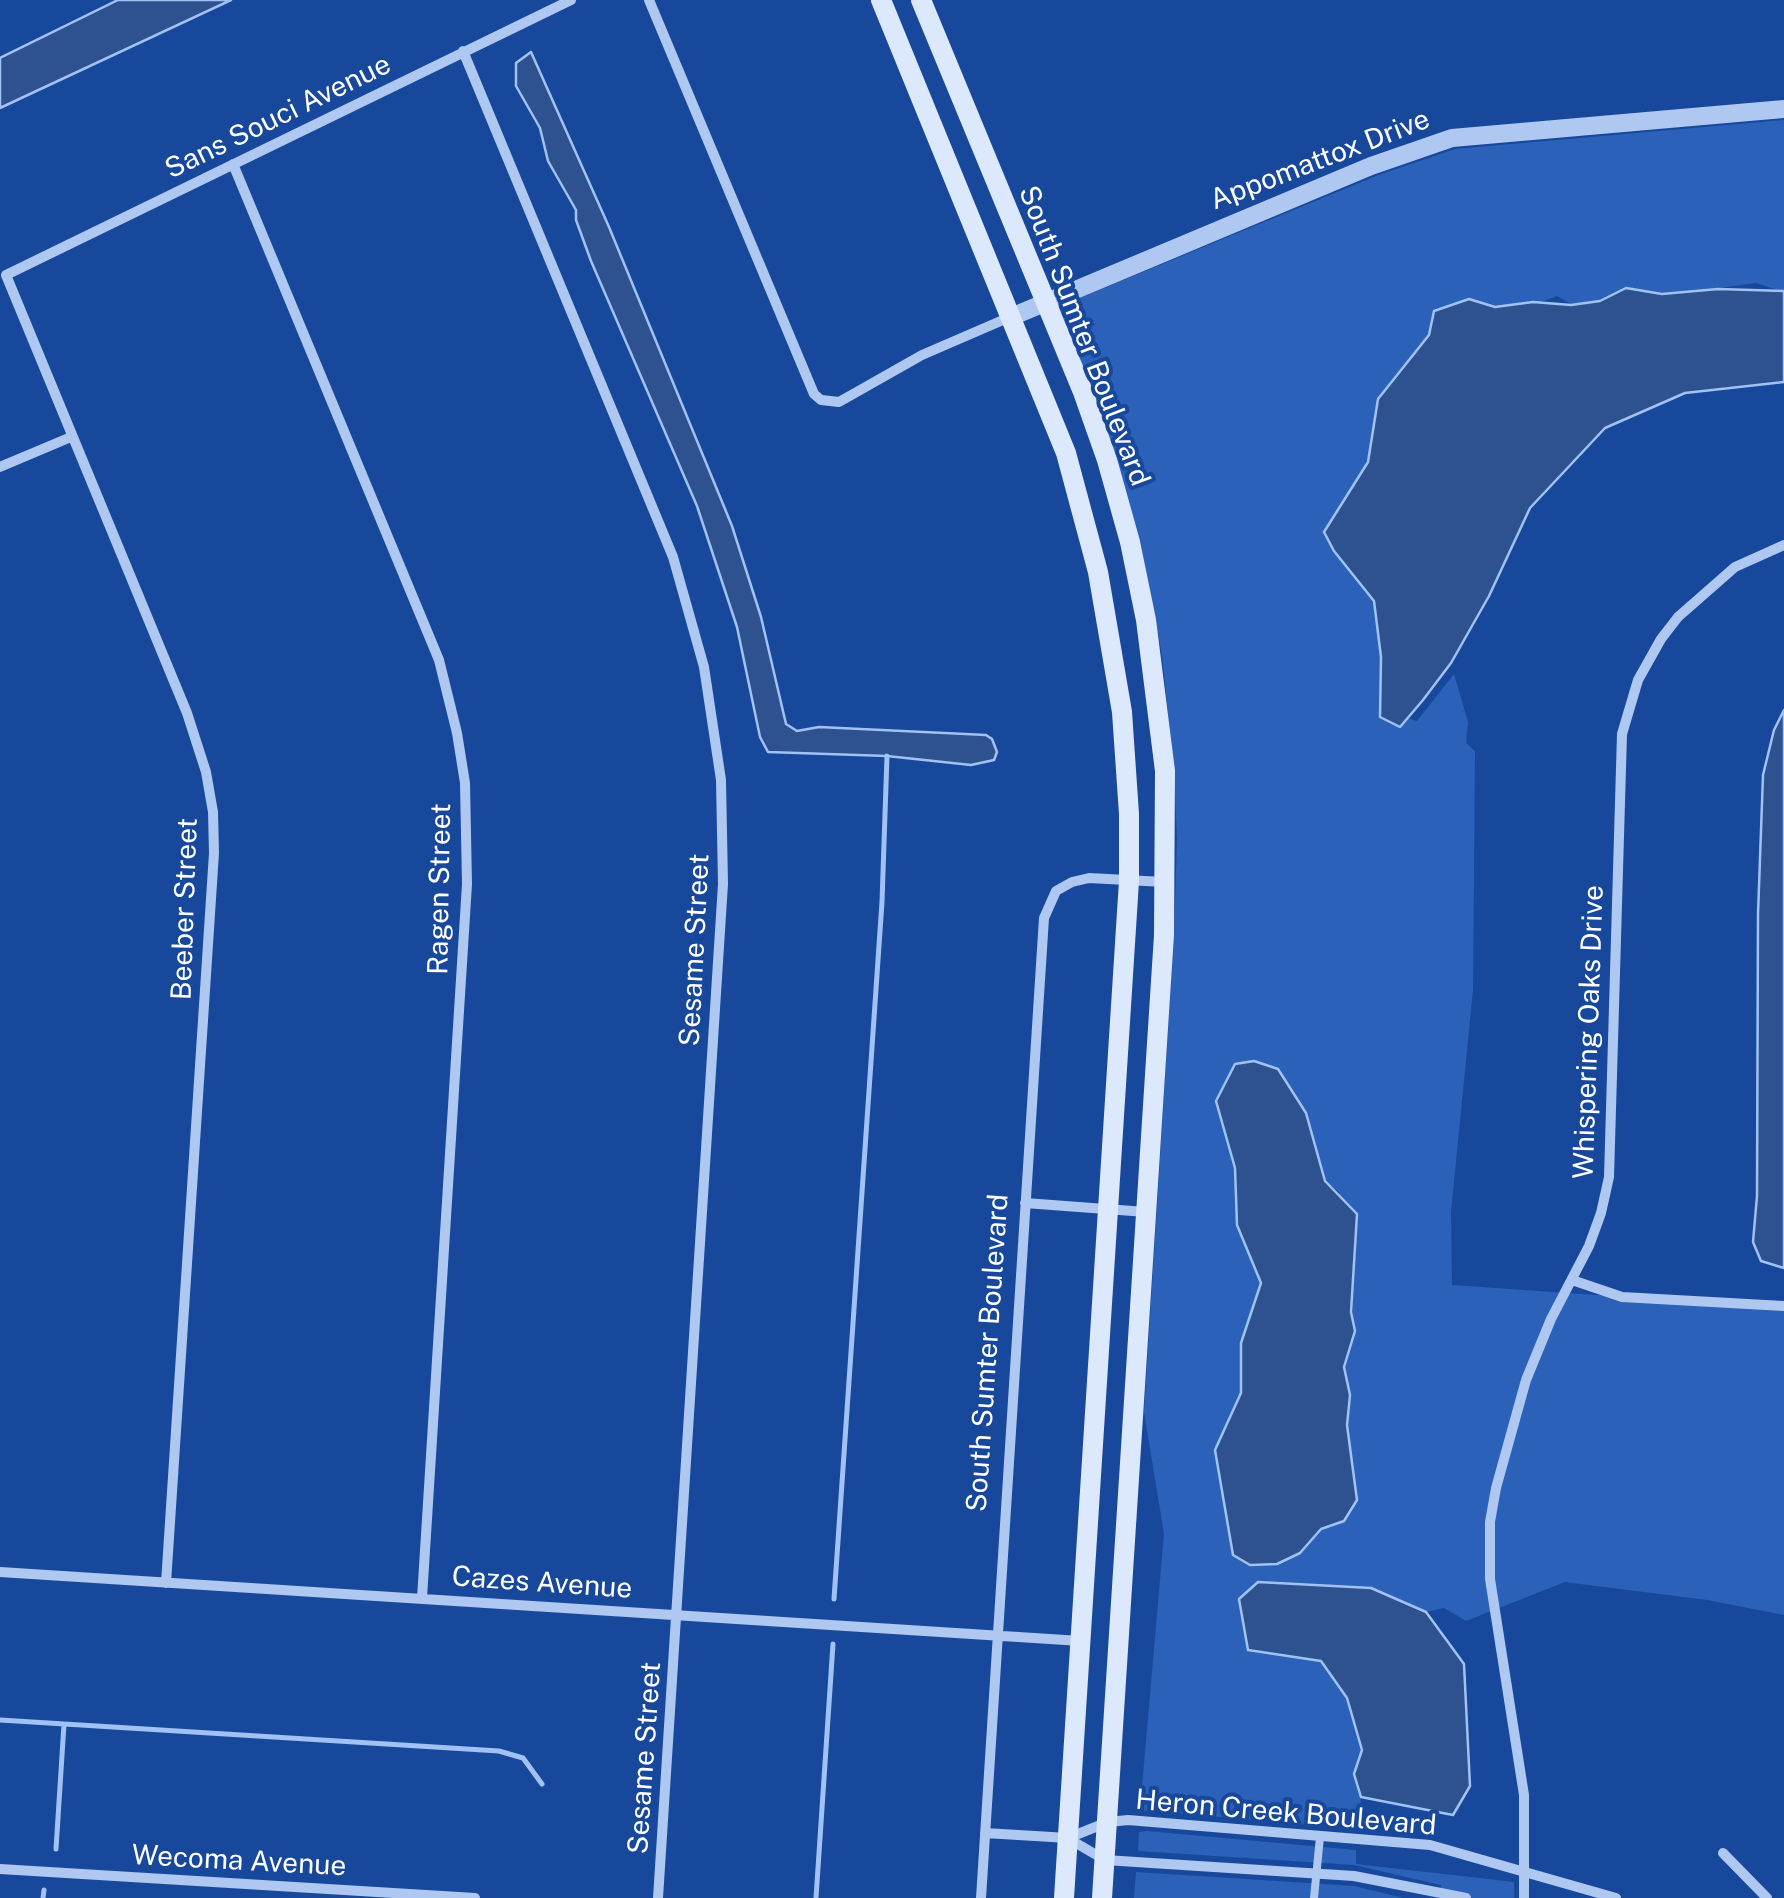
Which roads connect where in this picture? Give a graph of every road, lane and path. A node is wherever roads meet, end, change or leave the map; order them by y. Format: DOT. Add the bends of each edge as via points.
graph roads {
  1 [pos="571,0"];
  2 [pos="648,0"];
  3 [pos="881,0"];
  4 [pos="921,0"];
  5 [pos="463,51"];
  6 [pos="1784,109"];
  7 [pos="233,164"];
  8 [pos="6,275"];
  9 [pos="1044,301"];
  10 [pos="1011,316"];
  11 [pos="70,437"];
  12 [pos="0,467"];
  13 [pos="1784,545"];
  14 [pos="1129,880"];
  15 [pos="1165,882"];
  16 [pos="1025,1203"];
  17 [pos="1109,1209"];
  18 [pos="1146,1212"];
  19 [pos="1572,1280"];
  20 [pos="1784,1306"];
  21 [pos="0,1572"];
  22 [pos="166,1583"];
  23 [pos="422,1598"];
  24 [pos="677,1614"];
  25 [pos="997,1635"];
  26 [pos="1080,1641"];
  27 [pos="1108,1822"];
  28 [pos="985,1833"];
  29 [pos="1320,1837"];
  30 [pos="1068,1838"];
  31 [pos="1722,1853"];
  32 [pos="1105,1860"];
  33 [pos="0,1869"];
  34 [pos="1524,1869"];
  35 [pos="1317,1873"];
  36 [pos="475,1898"];
  37 [pos="658,1898"];
  38 [pos="980,1898"];
  39 [pos="1064,1898"];
  40 [pos="1102,1898"];
  41 [pos="1314,1898"];
  42 [pos="1466,1898"];
  43 [pos="1524,1898"];
  44 [pos="1616,1898"];
  45 [pos="1767,1898"];
  1 -- 5 [label="street, Sans Souci Avenue"];
  2 -- 10 [label="street" via="814,394 839,402"];
  3 -- 10 [label="main road"];
  4 -- 9 [label="main road, South Sumter Boulevard"];
  5 -- 7 [label="street, Sans Souci Avenue"];
  5 -- 24 [label="street, Sesame Street" via="673,557 714,723 723,884"];
  6 -- 9 [label="street, Appomattox Drive" via="1452,138"];
  7 -- 8 [label="street, Sans Souci Avenue"];
  7 -- 23 [label="street, Ragen Street" via="439,660 465,783 467,884"];
  8 -- 11 [label="street, Beeber Street"];
  9 -- 10 [label="street, Appomattox Drive"];
  9 -- 15 [label="main road, South Sumter Boulevard" via="1095,426 1138,581 1163,751"];
  10 -- 14 [label="main road" via="1066,453 1098,572 1122,712"];
  11 -- 12 [label="street"];
  11 -- 22 [label="street, Beeber Street" via="187,713 212,812"];
  13 -- 19 [label="street, Whispering Oaks Drive" via="1735,567 1678,617 1648,660 1626,714 1611,1156 1601,1213"];
  14 -- 15 [label="street, South Sumter Boulevard"];
  14 -- 16 [label="street, South Sumter Boulevard" via="1072,882 1046,906"];
  14 -- 17 [label="main road"];
  15 -- 18 [label="main road, South Sumter Boulevard"];
  16 -- 17 [label="street"];
  16 -- 25 [label="street, South Sumter Boulevard"];
  17 -- 18 [label="street"];
  17 -- 26 [label="main road"];
  18 -- 27 [label="main road, South Sumter Boulevard"];
  19 -- 20 [label="street" via="1622,1297"];
  19 -- 34 [label="street, Whispering Oaks Drive" via="1526,1380 1490,1522 1490,1579 1524,1795"];
  21 -- 22 [label="street, Cazes Avenue"];
  22 -- 23 [label="street, Cazes Avenue"];
  23 -- 24 [label="street, Cazes Avenue"];
  24 -- 25 [label="street, Cazes Avenue"];
  24 -- 37 [label="street, Sesame Street"];
  25 -- 26 [label="street, Cazes Avenue"];
  25 -- 28 [label="street, South Sumter Boulevard"];
  26 -- 30 [label="main road"];
  27 -- 29 [label="street, Heron Creek Boulevard"];
  27 -- 30 [label="street, Heron Creek Boulevard"];
  27 -- 32 [label="main road, South Sumter Boulevard"];
  28 -- 30 [label="street, Heron Creek Boulevard"];
  28 -- 38 [label="street, South Sumter Boulevard"];
  29 -- 34 [label="street, Heron Creek Boulevard" via="1430,1845"];
  29 -- 35 [label="lane"];
  30 -- 32 [label="street, Heron Creek Boulevard"];
  30 -- 39 [label="main road"];
  31 -- 45 [label="street"];
  32 -- 35 [label="street, Heron Creek Boulevard"];
  32 -- 40 [label="main road, South Sumter Boulevard"];
  33 -- 36 [label="street, Wecoma Avenue"];
  34 -- 43 [label="street, Whispering Oaks Drive"];
  34 -- 44 [label="street, Heron Creek Boulevard"];
  35 -- 41 [label="lane"];
  35 -- 42 [label="street, Heron Creek Boulevard"];
}
